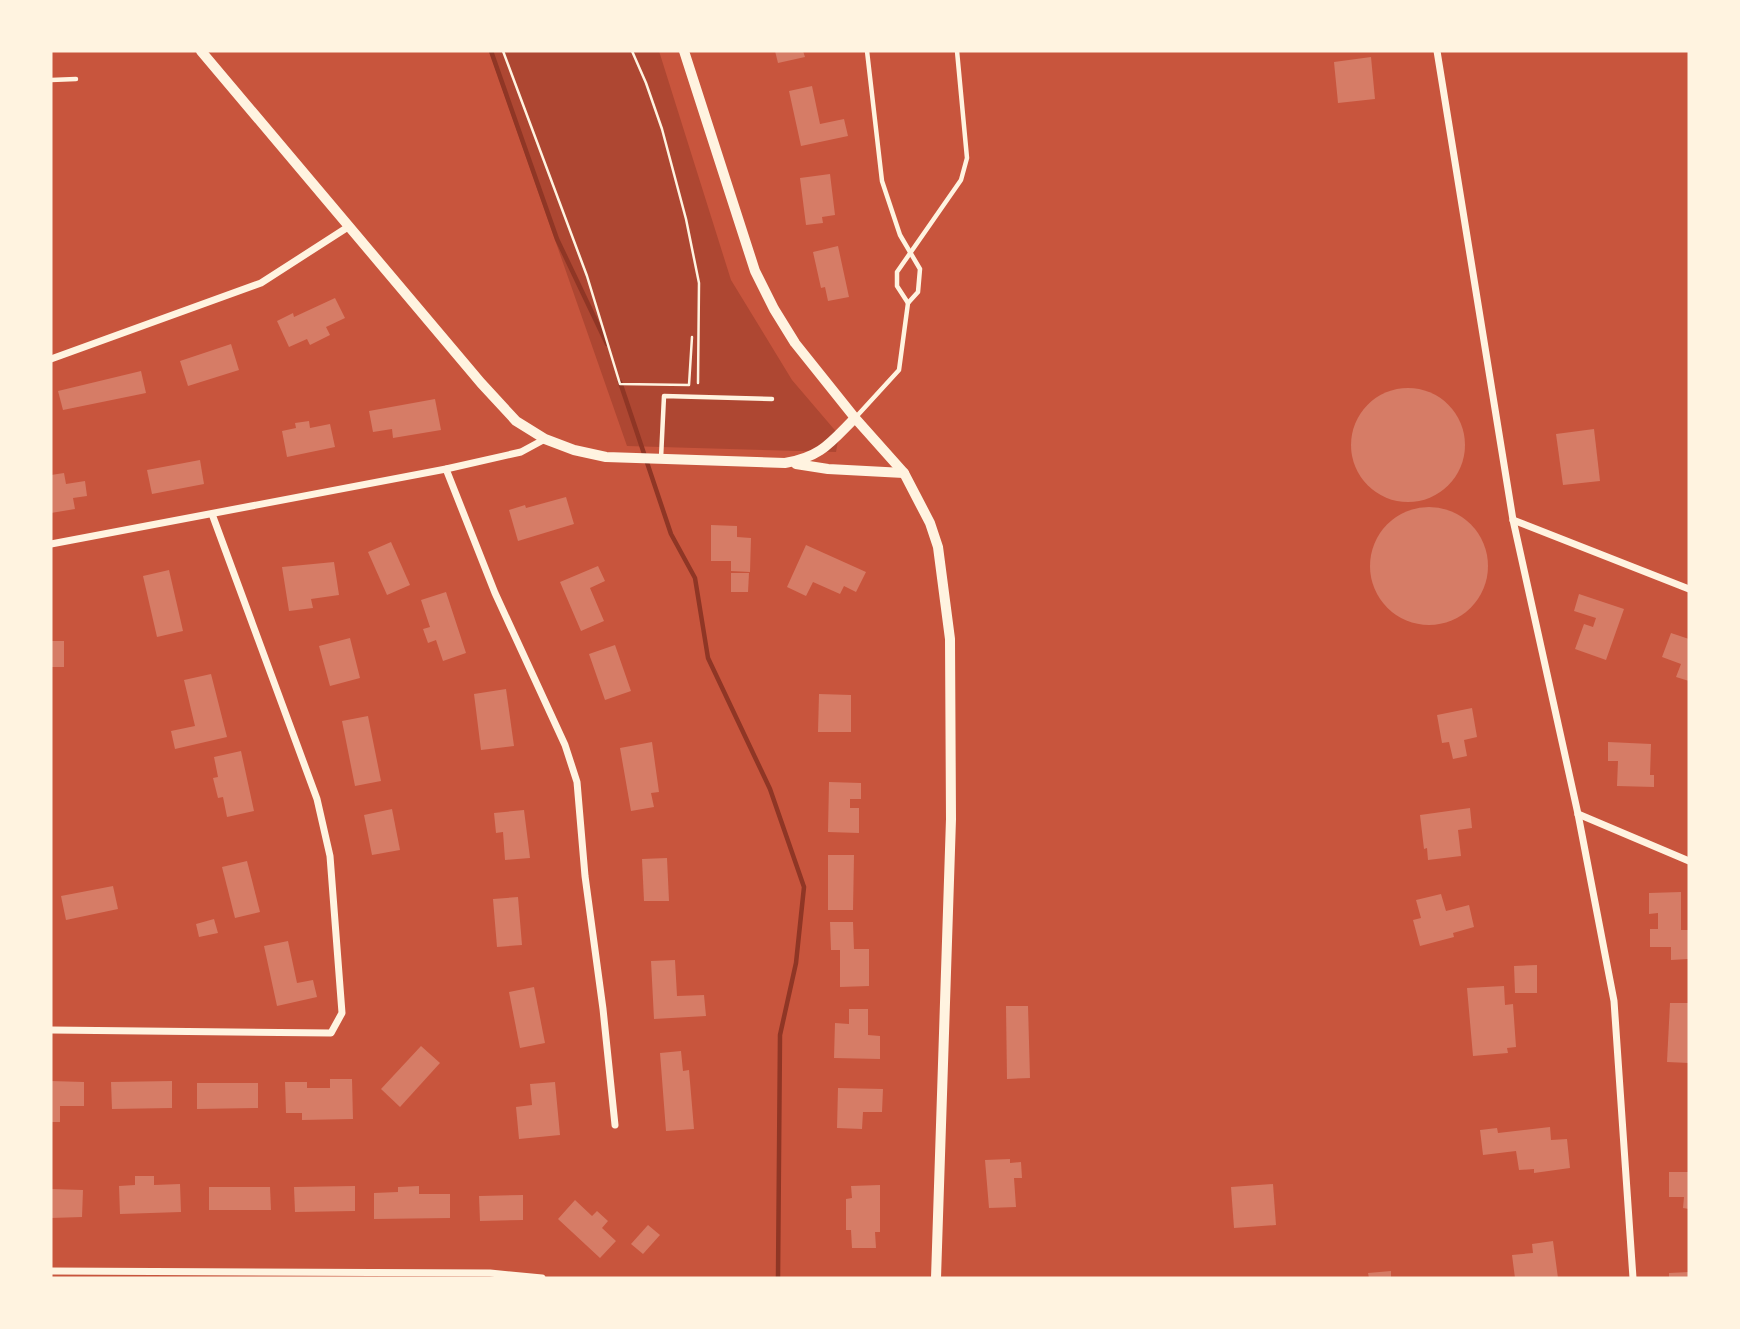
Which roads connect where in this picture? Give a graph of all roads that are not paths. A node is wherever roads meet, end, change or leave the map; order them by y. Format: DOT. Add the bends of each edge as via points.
graph roads {
  1 [pos="201,51"];
  2 [pos="684,51"];
  3 [pos="867,51"];
  4 [pos="957,51"];
  5 [pos="1437,51"];
  6 [pos="76,79"];
  7 [pos="51,80"];
  8 [pos="348,227"];
  9 [pos="909,254"];
  10 [pos="908,303"];
  11 [pos="51,359"];
  12 [pos="772,398"];
  13 [pos="855,418"];
  14 [pos="545,439"];
  15 [pos="659,459"];
  16 [pos="785,463"];
  17 [pos="446,469"];
  18 [pos="904,473"];
  19 [pos="212,514"];
  20 [pos="1513,520"];
  21 [pos="51,544"];
  22 [pos="1689,589"];
  23 [pos="1578,814"];
  24 [pos="1689,862"];
  25 [pos="51,1030"];
  26 [pos="615,1125"];
  27 [pos="51,1271"];
  28 [pos="289,1275"];
  29 [pos="542,1278"];
  30 [pos="936,1278"];
  31 [pos="1633,1278"];
  1 -- 8 [label="street"];
  2 -- 13 [label="street" via="755,271 795,343"];
  3 -- 9 [label="lane" via="882,181"];
  4 -- 9 [label="lane" via="967,158 961,180"];
  5 -- 20 [label="street"];
  6 -- 7 [label="lane"];
  8 -- 11 [label="street" via="261,283"];
  8 -- 14 [label="street" via="516,421"];
  9 -- 10 [label="lane" via="898,272 897,286"];
  9 -- 10 [label="lane" via="920,269 918,292"];
  10 -- 13 [label="lane" via="899,370"];
  12 -- 15 [label="lane" via="664,396"];
  13 -- 16 [label="street" via="824,450 806,460"];
  13 -- 18 [label="street"];
  14 -- 15 [label="street" via="606,457"];
  14 -- 17 [label="street" via="521,452"];
  15 -- 16 [label="street"];
  16 -- 18 [label="street"];
  17 -- 19 [label="street"];
  17 -- 26 [label="street" via="495,593 556,722 577,782"];
  18 -- 30 [label="street" via="938,547 950,639 951,819"];
  19 -- 21 [label="street"];
  19 -- 25 [label="street" via="317,799 330,856 342,1013 331,1032"];
  20 -- 22 [label="street"];
  20 -- 23 [label="street"];
  23 -- 24 [label="street"];
  23 -- 31 [label="street" via="1614,1001"];
  27 -- 28 [label="street"];
  28 -- 29 [label="street" via="490,1273"];
}
